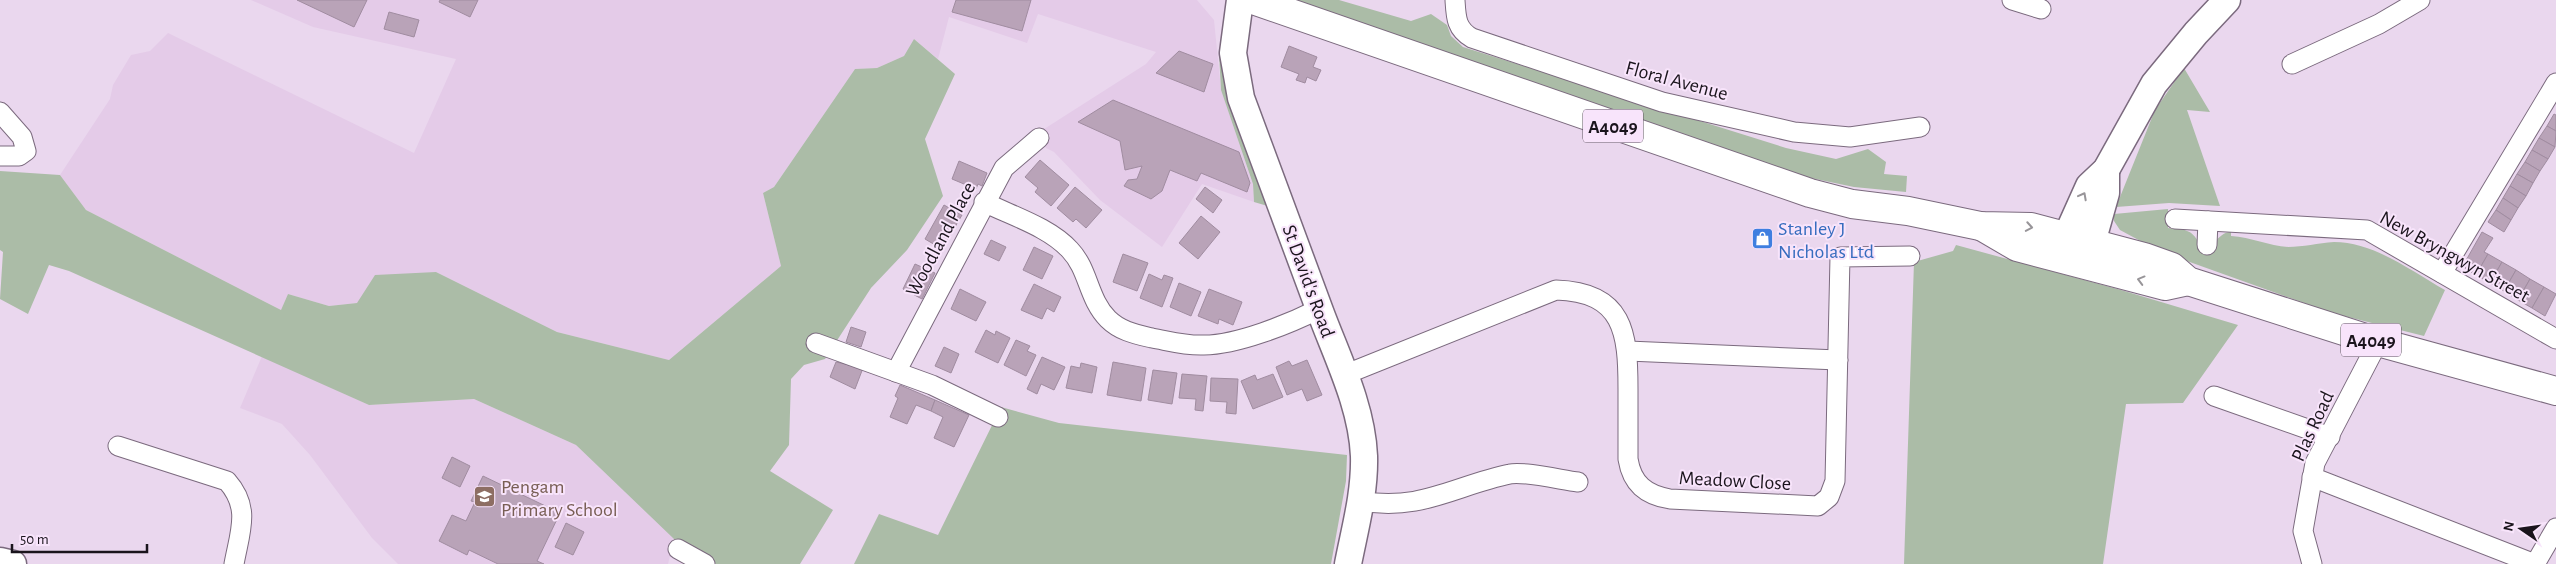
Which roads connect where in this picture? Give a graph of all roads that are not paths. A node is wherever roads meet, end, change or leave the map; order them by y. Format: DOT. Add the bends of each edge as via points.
graph roads {
  1 [pos="1240,0"];
  2 [pos="1253,0"];
  3 [pos="1455,0"];
  4 [pos="2012,0"];
  5 [pos="2227,0"];
  6 [pos="2420,0"];
  7 [pos="2040,9"];
  8 [pos="2292,64"];
  9 [pos="2556,83"];
  10 [pos="0,112"];
  11 [pos="1920,127"];
  12 [pos="1039,138"];
  13 [pos="0,156"];
  14 [pos="984,202"];
  15 [pos="2175,219"];
  16 [pos="2208,221"];
  17 [pos="2207,246"];
  18 [pos="2076,250"];
  19 [pos="1910,256"];
  20 [pos="2442,273"];
  21 [pos="1319,309"];
  22 [pos="2556,339"];
  23 [pos="2378,342"];
  24 [pos="816,343"];
  25 [pos="1628,351"];
  26 [pos="1838,360"];
  27 [pos="896,372"];
  28 [pos="1344,375"];
  29 [pos="2556,391"];
  30 [pos="2214,396"];
  31 [pos="998,417"];
  32 [pos="2330,437"];
  33 [pos="118,446"];
  34 [pos="2312,476"];
  35 [pos="1578,482"];
  36 [pos="1361,502"];
  37 [pos="2556,528"];
  38 [pos="678,549"];
  39 [pos="0,561"];
  40 [pos="12,564"];
  41 [pos="234,564"];
  42 [pos="705,564"];
  43 [pos="1348,564"];
  44 [pos="2312,564"];
  45 [pos="2534,564"];
  1 -- 21 [label="main road, St David's Road" via="1233,53 1241,98"];
  2 -- 18 [label="main road, A4049" via="1810,193 1852,204 1908,211 1980,226 2017,247"];
  3 -- 11 [label="street, Floral Avenue" via="1458,25 1464,34 1472,38 1662,102 1794,132 1850,137"];
  4 -- 7 [label="street"];
  5 -- 18 [label="main road" via="2154,84 2106,170 2088,186"];
  6 -- 8 [label="street" via="2378,24"];
  9 -- 20 [label="street"];
  10 -- 13 [label="street" via="22,137 26,151 19,156"];
  12 -- 14 [label="street, Woodland Place" via="1004,168"];
  14 -- 21 [label="street" via="1056,238 1070,249 1082,265 1098,308 1119,329 1181,344 1219,345"];
  14 -- 27 [label="street, Woodland Place"];
  15 -- 16 [label="street, New Bryngwyn Street"];
  16 -- 17 [label="street"];
  16 -- 20 [label="street, New Bryngwyn Street" via="2367,230"];
  18 -- 23 [label="main road, A4049" via="2165,286 2188,281"];
  19 -- 26 [label="street, Meadow Close" via="1840,257"];
  20 -- 22 [label="street, New Bryngwyn Street"];
  21 -- 28 [label="main road, St David's Road"];
  23 -- 29 [label="main road, A4049"];
  23 -- 32 [label="street, Plas Road"];
  24 -- 27 [label="street"];
  25 -- 26 [label="street"];
  25 -- 26 [label="street, Meadow Close" via="1628,459 1629,468 1641,488 1649,494 1670,499 1810,507 1818,506 1829,497 1835,481"];
  25 -- 28 [label="street, Meadow Close" via="1622,327 1607,306 1584,294 1556,290"];
  27 -- 31 [label="street" via="932,385"];
  28 -- 36 [label="main road, St David's Road" via="1359,423 1364,454"];
  30 -- 32 [label="street"];
  32 -- 34 [label="street, Plas Road" via="2315,463"];
  33 -- 41 [label="street" via="226,481 238,494 243,516"];
  34 -- 44 [label="street, Plas Road" via="2303,531"];
  34 -- 45 [label="street"];
  35 -- 36 [label="street" via="1512,473 1440,497 1384,505"];
  36 -- 43 [label="main road, St David's Road"];
  37 -- 45 [label="street"];
  38 -- 42 [label="street"];
  39 -- 40 [label="main road"];
}
